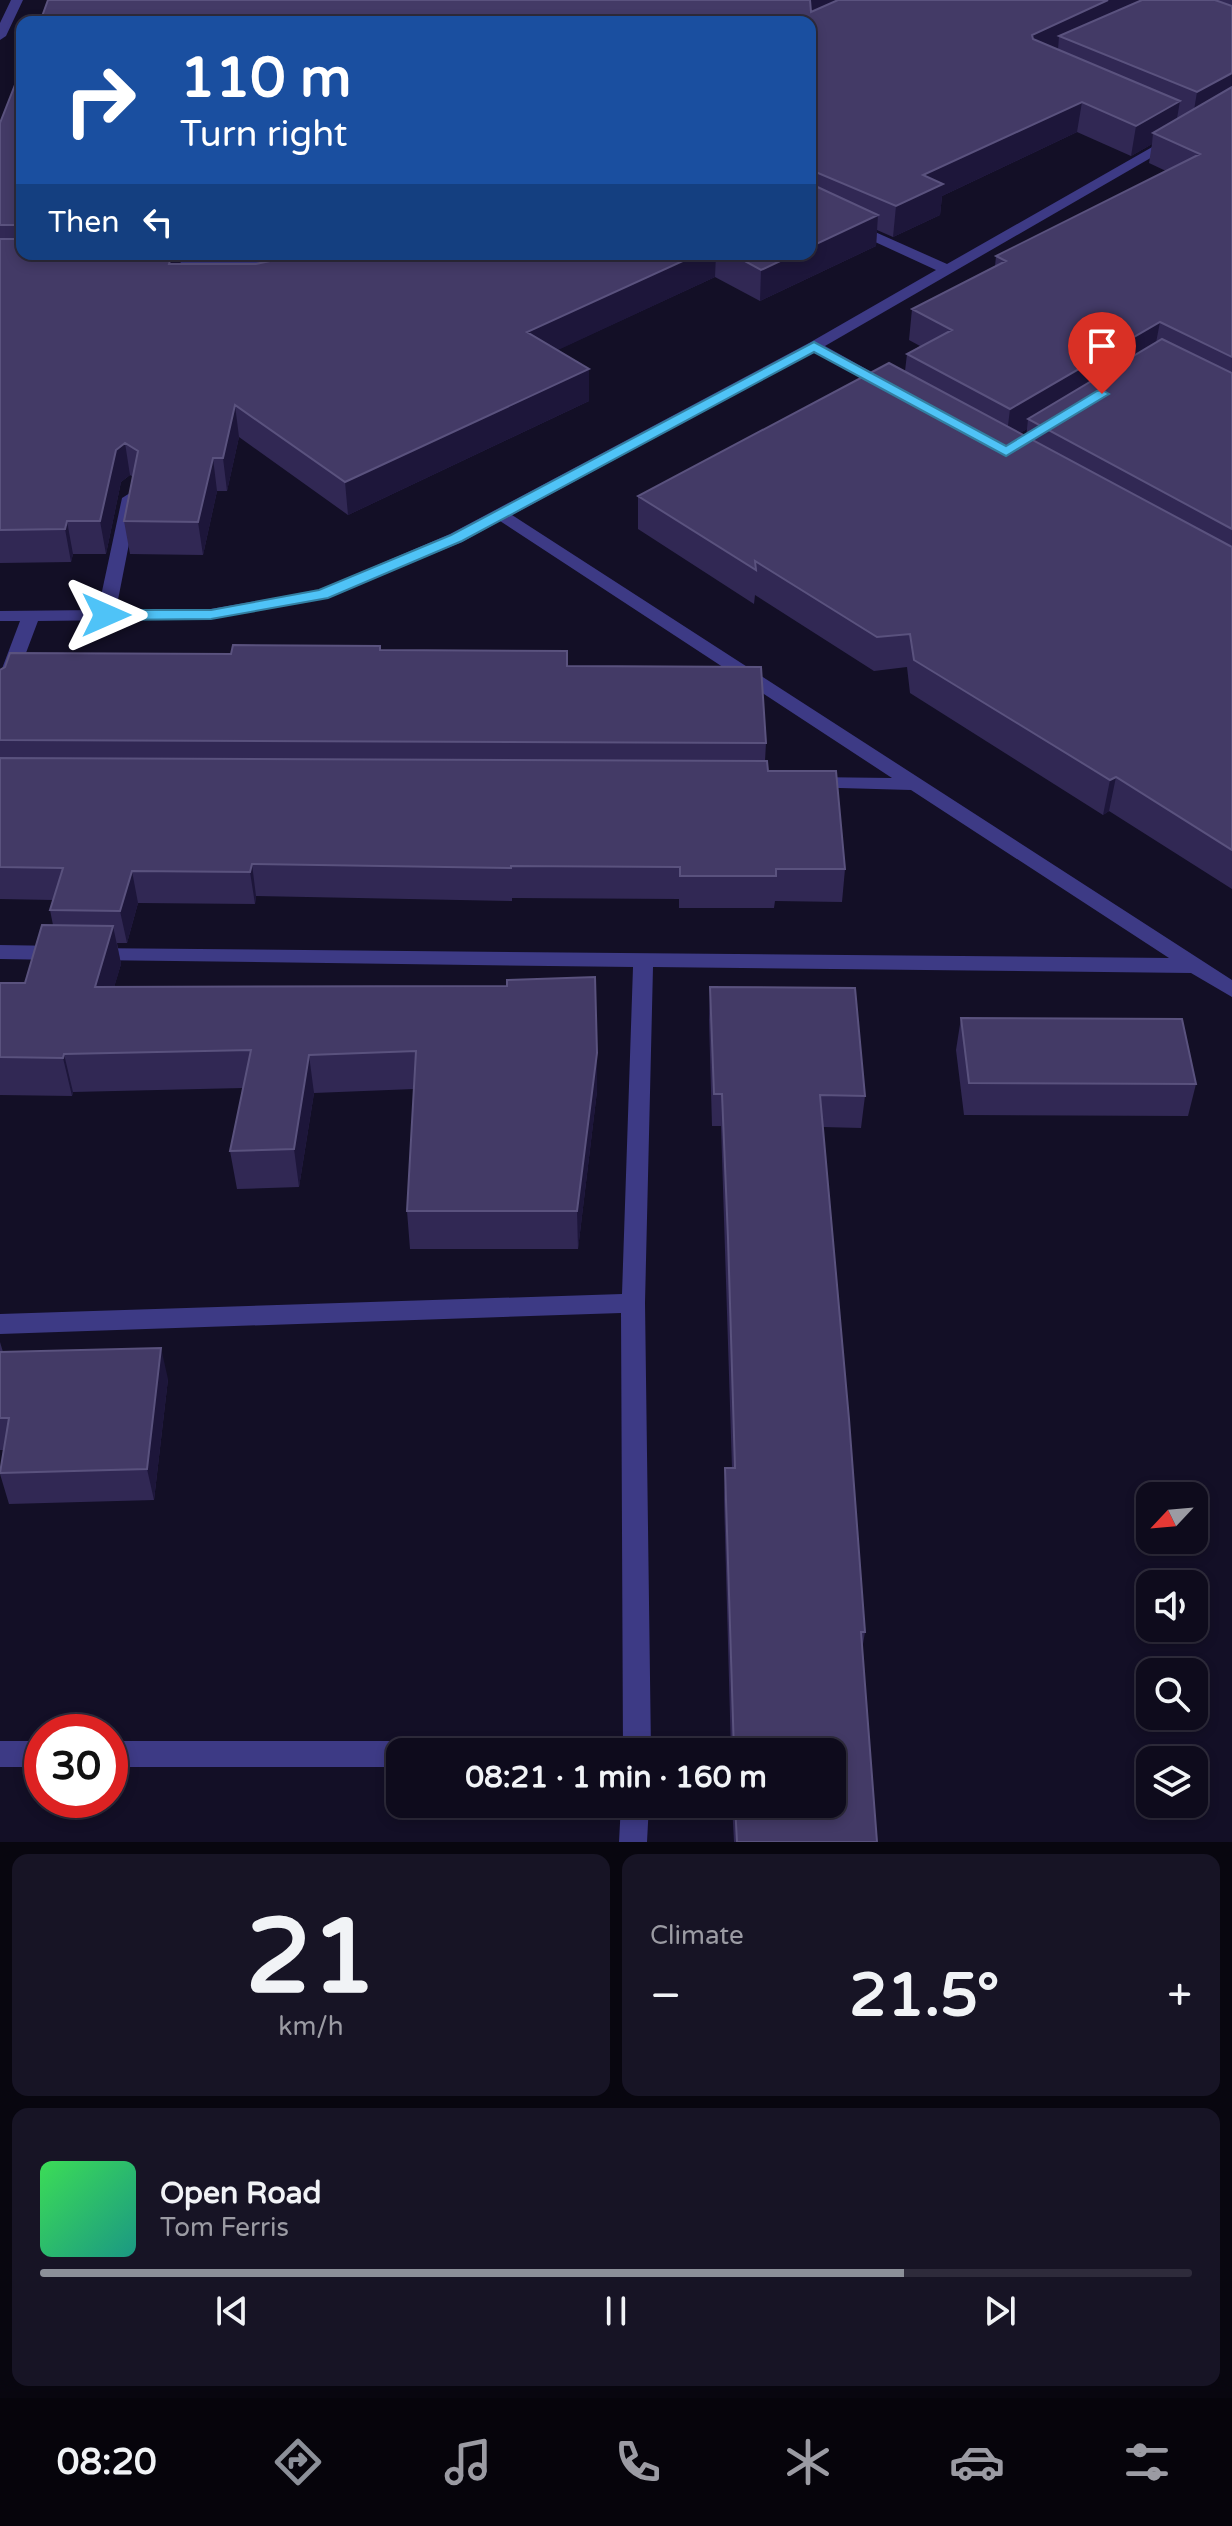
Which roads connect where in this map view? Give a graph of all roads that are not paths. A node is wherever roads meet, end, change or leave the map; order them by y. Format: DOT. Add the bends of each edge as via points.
graph roads {
  1 [pos="17,0"];
  2 [pos="0,36"];
  3 [pos="1193,130"];
  4 [pos="816,210"];
  5 [pos="162,260"];
  6 [pos="139,261"];
  7 [pos="947,270"];
  8 [pos="814,346"];
  9 [pos="910,399"];
  10 [pos="132,483"];
  11 [pos="500,514"];
  12 [pos="106,615"];
  13 [pos="0,616"];
  14 [pos="31,616"];
  15 [pos="0,698"];
  16 [pos="789,783"];
  17 [pos="915,784"];
  18 [pos="0,952"];
  19 [pos="643,961"];
  20 [pos="1195,966"];
  21 [pos="1232,990"];
  22 [pos="633,1303"];
  23 [pos="0,1324"];
  24 [pos="637,1738"];
  25 [pos="0,1754"];
  26 [pos="24,1754"];
  27 [pos="128,1754"];
  28 [pos="386,1754"];
  29 [pos="634,1818"];
  30 [pos="633,1842"];
  1 -- 2 [label="street"];
  3 -- 7 [label="street"];
  4 -- 7 [label="street"];
  5 -- 6 [label="street"];
  7 -- 8 [label="street"];
  8 -- 9 [label="street"];
  8 -- 11 [label="street"];
  10 -- 12 [label="street"];
  11 -- 12 [label="street" via="323,594 211,614"];
  11 -- 17 [label="street"];
  12 -- 14 [label="street"];
  13 -- 14 [label="street"];
  14 -- 15 [label="street"];
  16 -- 17 [label="street"];
  17 -- 20 [label="street"];
  18 -- 19 [label="street"];
  19 -- 20 [label="street"];
  19 -- 22 [label="street"];
  20 -- 21 [label="street"];
  22 -- 23 [label="street"];
  22 -- 24 [label="street"];
  25 -- 26 [label="street"];
  27 -- 28 [label="street"];
  29 -- 30 [label="street"];
}
